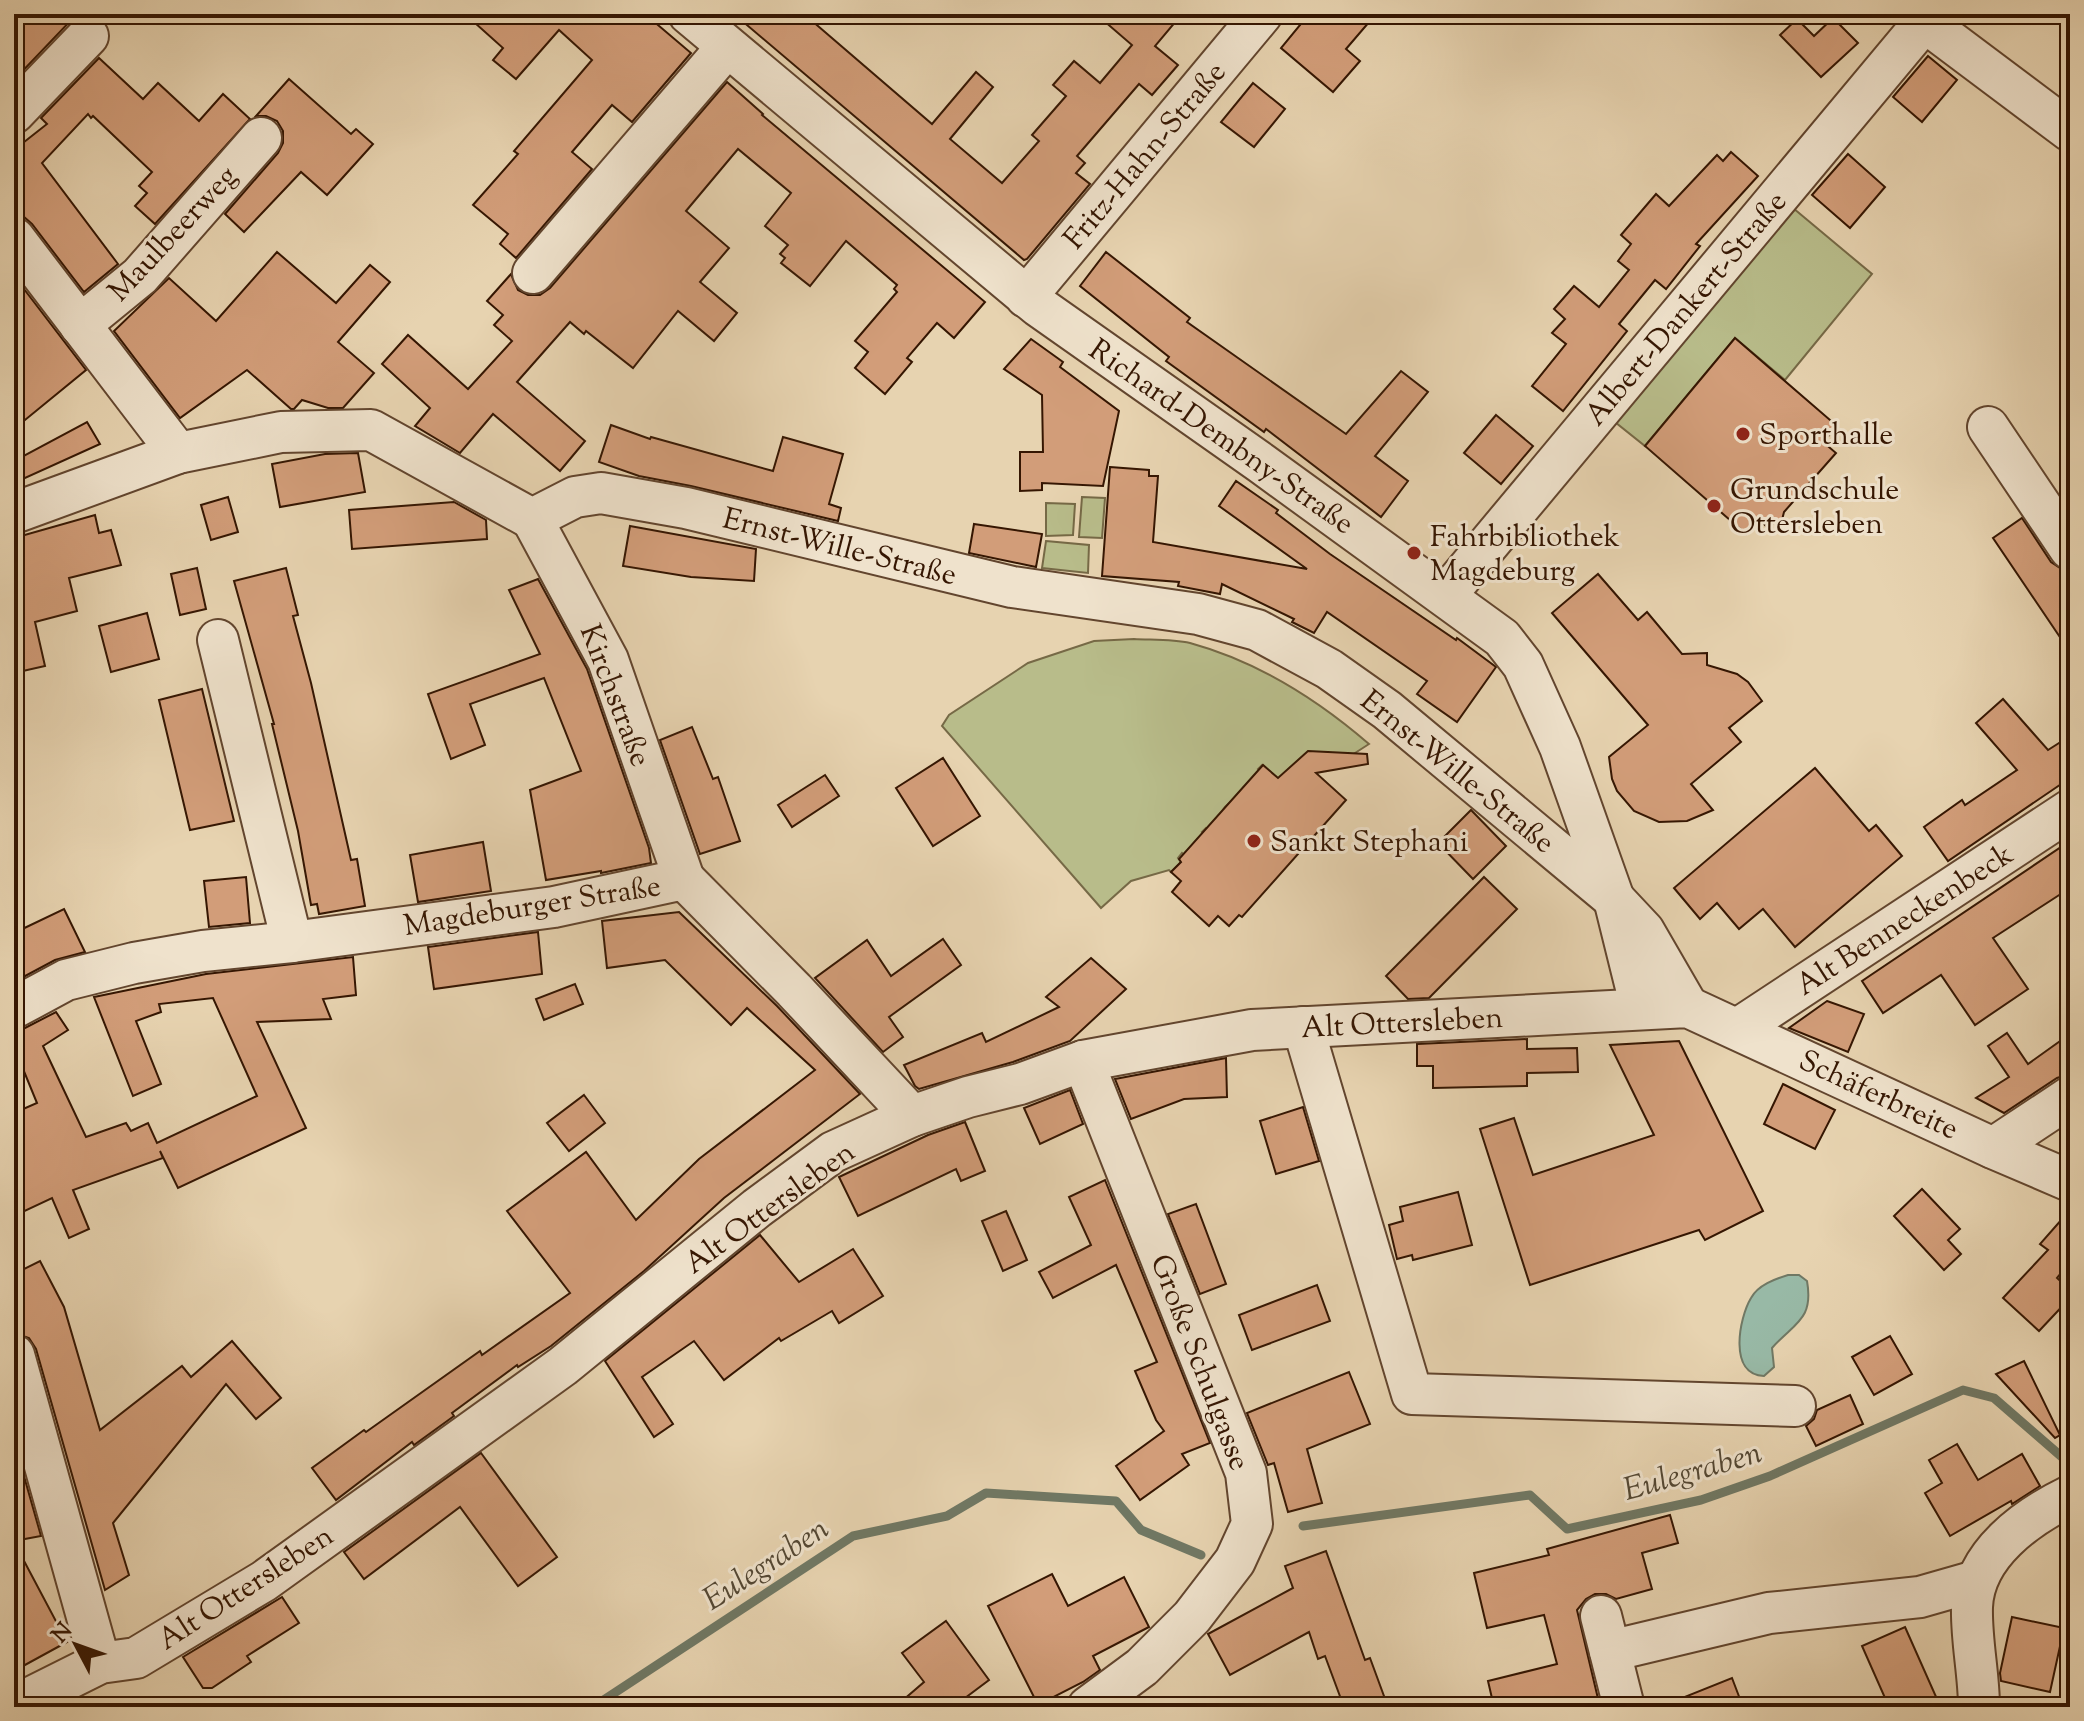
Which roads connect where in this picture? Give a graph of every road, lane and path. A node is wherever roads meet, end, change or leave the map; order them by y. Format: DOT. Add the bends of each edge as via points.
graph roads {
  1 [pos="689,14"];
  2 [pos="1262,14"];
  3 [pos="1919,18"];
  4 [pos="88,36"];
  5 [pos="727,47"];
  6 [pos="14,113"];
  7 [pos="2070,131"];
  8 [pos="261,138"];
  9 [pos="14,238"];
  10 [pos="533,273"];
  11 [pos="1026,297"];
  12 [pos="80,325"];
  13 [pos="1988,427"];
  14 [pos="178,453"];
  15 [pos="14,513"];
  16 [pos="532,519"];
  17 [pos="2070,549"];
  18 [pos="1446,595"];
  19 [pos="218,640"];
  20 [pos="2070,810"];
  21 [pos="684,879"];
  22 [pos="1614,899"];
  23 [pos="292,942"];
  24 [pos="1688,1007"];
  25 [pos="14,1008"];
  26 [pos="1641,1008"];
  27 [pos="1303,1027"];
  28 [pos="1739,1028"];
  29 [pos="1083,1061"];
  30 [pos="2070,1097"];
  31 [pos="912,1116"];
  32 [pos="1993,1148"];
  33 [pos="2070,1181"];
  34 [pos="14,1355"];
  35 [pos="1795,1406"];
  36 [pos="2070,1496"];
  37 [pos="1976,1581"];
  38 [pos="100,1663"];
  39 [pos="14,1706"];
  40 [pos="1091,1706"];
  41 [pos="1624,1707"];
  42 [pos="1979,1707"];
  1 -- 5 [label="street, Richard-Dembny-Straße"];
  2 -- 11 [label="street, Fritz-Hahn-Straße"];
  3 -- 7 [label="street"];
  3 -- 18 [label="street, Albert-Dankert-Straße"];
  4 -- 6 [label="street"];
  5 -- 10 [label="street"];
  5 -- 11 [label="street, Richard-Dembny-Straße"];
  8 -- 12 [label="street, Maulbeerweg" via="140,276"];
  9 -- 12 [label="street, Maulbeerweg"];
  11 -- 18 [label="street, Richard-Dembny-Straße"];
  12 -- 14 [label="street, Maulbeerweg"];
  13 -- 17 [label="street"];
  14 -- 15 [label="street"];
  14 -- 16 [label="street" via="281,432 371,430"];
  16 -- 21 [label="street, Kirchstraße" via="608,660"];
  16 -- 22 [label="street, Ernst-Wille-Straße" via="575,497 601,493 686,508 1012,587 1198,614 1257,630 1329,669 1387,710"];
  18 -- 22 [label="street, Richard-Dembny-Straße" via="1495,631 1523,665 1560,747"];
  19 -- 23 [label="street"];
  20 -- 28 [label="street, Alt Benneckenbeck"];
  21 -- 23 [label="street, Magdeburger Straße" via="554,907"];
  21 -- 31 [label="street, Magdeburger Straße"];
  22 -- 24 [label="street, Richard-Dembny-Straße" via="1644,931"];
  22 -- 26 [label="street, Richard-Dembny-Straße"];
  23 -- 25 [label="street, Magdeburger Straße" via="134,963 66,980"];
  24 -- 26 [label="street, Alt Ottersleben"];
  24 -- 28 [label="street, Schäferbreite"];
  26 -- 27 [label="street, Alt Ottersleben"];
  27 -- 29 [label="street, Alt Ottersleben" via="1252,1030"];
  27 -- 35 [label="street" via="1412,1394"];
  28 -- 32 [label="street, Schäferbreite"];
  29 -- 31 [label="street, Alt Ottersleben"];
  29 -- 40 [label="street, Große Schulgasse" via="1246,1473 1252,1524 1235,1561 1192,1617 1142,1667"];
  30 -- 32 [label="street"];
  31 -- 38 [label="street, Alt Ottersleben" via="833,1152 563,1366 264,1581 136,1658"];
  32 -- 33 [label="street, Schäferbreite"];
  34 -- 38 [label="street"];
  36 -- 37 [label="street" via="2040,1511 1996,1549"];
  37 -- 41 [label="street" via="1920,1597 1606,1633"];
  37 -- 42 [label="street" via="1972,1607"];
  38 -- 39 [label="street, Alt Ottersleben"];
}
